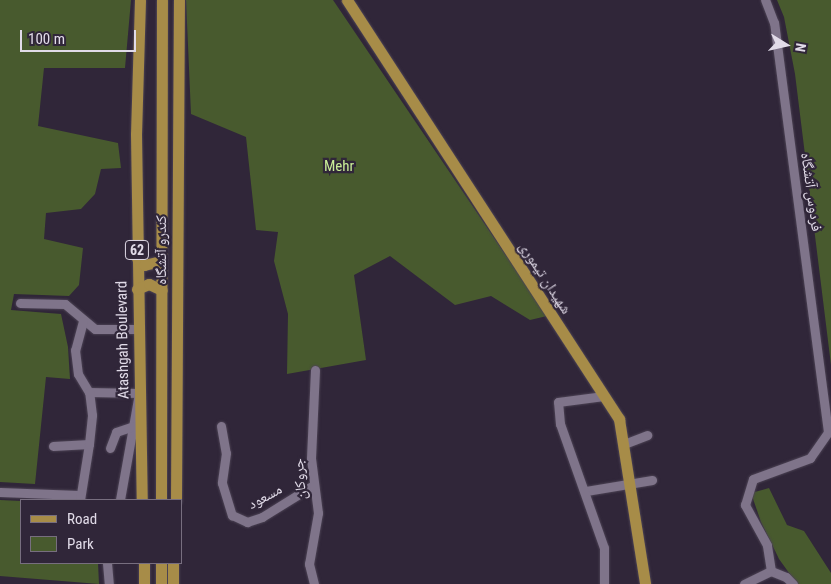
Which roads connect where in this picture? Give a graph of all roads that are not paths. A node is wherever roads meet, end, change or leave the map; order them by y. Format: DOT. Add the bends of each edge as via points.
graph roads {
  1 [pos="140,0"];
  2 [pos="162,0"];
  3 [pos="172,0"];
  4 [pos="179,0"];
  5 [pos="345,0"];
  6 [pos="765,0"];
  7 [pos="162,87"];
  8 [pos="178,130"];
  9 [pos="163,175"];
  10 [pos="137,258"];
  11 [pos="162,261"];
  12 [pos="137,289"];
  13 [pos="162,290"];
  14 [pos="20,303"];
  15 [pos="83,320"];
  16 [pos="138,329"];
  17 [pos="314,370"];
  18 [pos="89,392"];
  19 [pos="138,393"];
  20 [pos="604,396"];
  21 [pos="830,419"];
  22 [pos="133,426"];
  23 [pos="221,426"];
  24 [pos="647,435"];
  25 [pos="89,444"];
  26 [pos="624,444"];
  27 [pos="53,446"];
  28 [pos="110,448"];
  29 [pos="652,480"];
  30 [pos="631,484"];
  31 [pos="312,486"];
  32 [pos="0,492"];
  33 [pos="586,492"];
  34 [pos="79,497"];
  35 [pos="120,499"];
  36 [pos="142,499"];
  37 [pos="161,499"];
  38 [pos="176,499"];
  39 [pos="107,564"];
  40 [pos="144,564"];
  41 [pos="160,564"];
  42 [pos="173,564"];
  43 [pos="177,564"];
  44 [pos="772,571"];
  45 [pos="109,584"];
  46 [pos="144,584"];
  47 [pos="160,584"];
  48 [pos="173,584"];
  49 [pos="177,584"];
  50 [pos="314,584"];
  51 [pos="604,584"];
  52 [pos="645,584"];
  53 [pos="744,584"];
  54 [pos="794,584"];
  1 -- 10 [label="main road, Atashgah Boulevard / 62"];
  2 -- 7 [label="main road, 62"];
  3 -- 7 [label="main road" via="170,61"];
  4 -- 8 [label="main road, کندرو آتشگاه"];
  5 -- 20 [label="main road, شهیدان تیموری"];
  6 -- 21 [label="street, فردوس آتشگاه" via="774,23"];
  7 -- 9 [label="main road, 62"];
  8 -- 9 [label="main road"];
  8 -- 38 [label="main road, کندرو آتشگاه"];
  9 -- 11 [label="main road, 62"];
  10 -- 11 [label="main road" via="144,264"];
  10 -- 12 [label="main road, Atashgah Boulevard / 62"];
  11 -- 13 [label="main road, 62"];
  12 -- 13 [label="main road" via="148,284"];
  12 -- 16 [label="main road, Atashgah Boulevard / 62"];
  13 -- 37 [label="main road, 62"];
  14 -- 15 [label="street" via="65,304"];
  15 -- 16 [label="street" via="95,329"];
  15 -- 18 [label="street" via="75,350 78,374"];
  16 -- 19 [label="main road, Atashgah Boulevard / 62"];
  17 -- 31 [label="street, جروکان"];
  18 -- 19 [label="street"];
  18 -- 25 [label="street" via="92,415"];
  19 -- 22 [label="street"];
  19 -- 36 [label="main road, Atashgah Boulevard / 62"];
  20 -- 26 [label="main road, شهیدان تیموری" via="619,419"];
  20 -- 33 [label="street" via="558,402 560,424"];
  21 -- 44 [label="street" via="828,432 810,458 753,479 747,489 745,505 767,545"];
  22 -- 28 [label="street" via="116,432"];
  22 -- 35 [label="street"];
  23 -- 31 [label="street, مسعود" via="226,453 222,483 232,515 247,522 262,517"];
  24 -- 26 [label="street"];
  25 -- 27 [label="street"];
  25 -- 34 [label="street"];
  26 -- 30 [label="main road, شهیدان تیموری"];
  29 -- 30 [label="street"];
  30 -- 33 [label="street"];
  30 -- 52 [label="main road, شهیدان تیموری"];
  31 -- 50 [label="street, جروکان" via="318,513 309,564"];
  32 -- 34 [label="street"];
  33 -- 51 [label="street" via="604,548"];
  39 -- 45 [label="street"];
  40 -- 46 [label="main road"];
  41 -- 47 [label="main road"];
  42 -- 48 [label="main road"];
  43 -- 49 [label="main road"];
  44 -- 53 [label="street"];
  44 -- 54 [label="street"];
}
